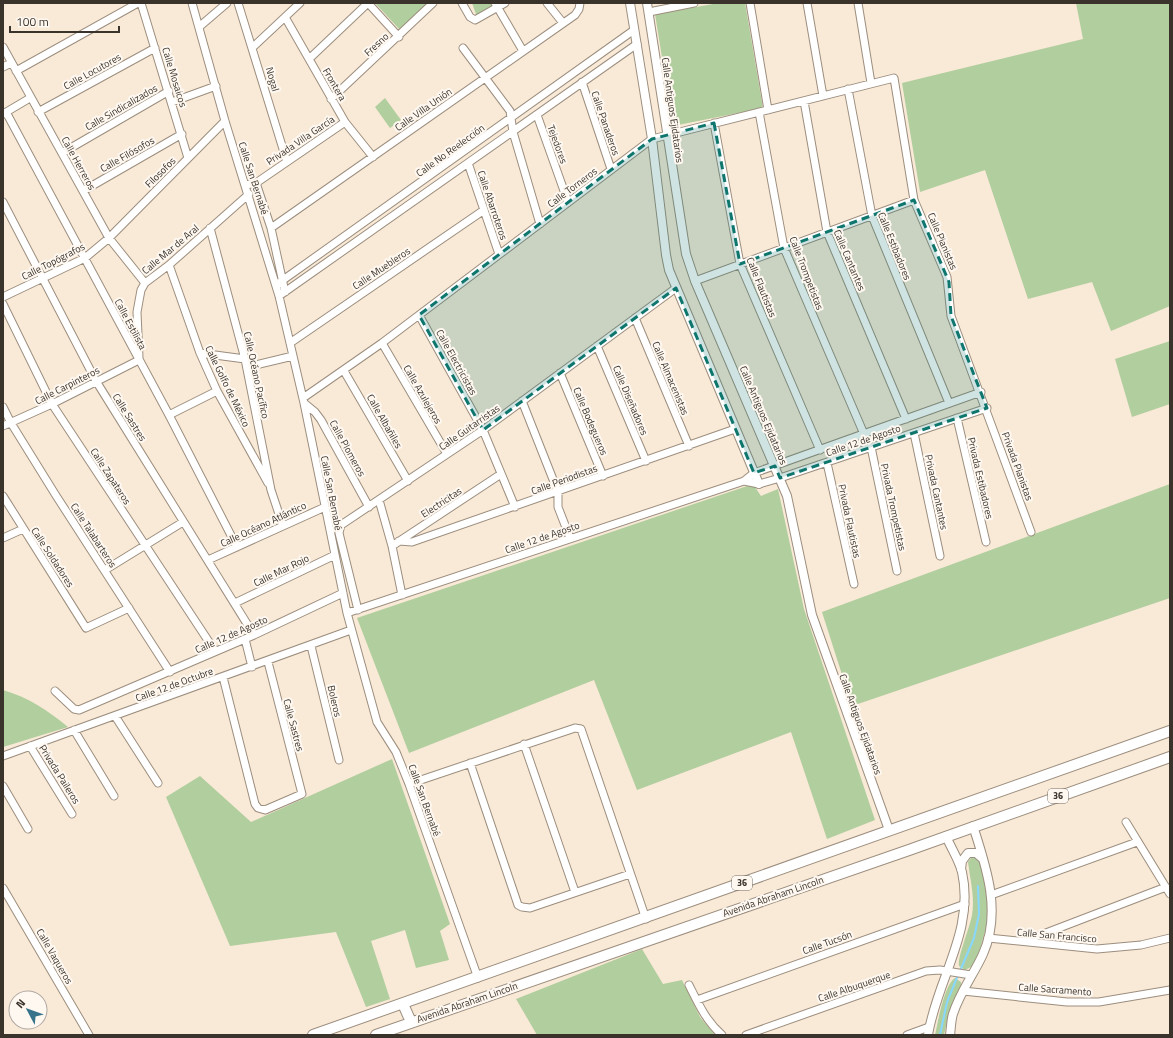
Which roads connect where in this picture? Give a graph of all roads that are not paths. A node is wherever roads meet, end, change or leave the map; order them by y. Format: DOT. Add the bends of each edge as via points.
graph roads {
  1 [pos="138,3"];
  2 [pos="142,3"];
  3 [pos="192,3"];
  4 [pos="227,3"];
  5 [pos="238,3"];
  6 [pos="300,3"];
  7 [pos="368,3"];
  8 [pos="433,3"];
  9 [pos="462,3"];
  10 [pos="505,3"];
  11 [pos="547,3"];
  12 [pos="580,3"];
  13 [pos="630,3"];
  14 [pos="647,3"];
  15 [pos="694,3"];
  16 [pos="750,3"];
  17 [pos="807,3"];
  18 [pos="858,3"];
  19 [pos="496,6"];
  20 [pos="649,12"];
  21 [pos="285,17"];
  22 [pos="563,23"];
  23 [pos="198,27"];
  24 [pos="634,30"];
  25 [pos="399,37"];
  26 [pos="637,44"];
  27 [pos="253,47"];
  28 [pos="3,48"];
  29 [pos="155,48"];
  30 [pos="463,48"];
  31 [pos="523,51"];
  32 [pos="309,59"];
  33 [pos="11,63"];
  34 [pos="3,67"];
  35 [pos="16,71"];
  36 [pos="486,77"];
  37 [pos="894,78"];
  38 [pos="582,82"];
  39 [pos="871,83"];
  40 [pos="216,86"];
  41 [pos="848,89"];
  42 [pos="169,91"];
  43 [pos="823,96"];
  44 [pos="30,98"];
  45 [pos="331,99"];
  46 [pos="804,101"];
  47 [pos="172,102"];
  48 [pos="768,110"];
  49 [pos="38,112"];
  50 [pos="759,112"];
  51 [pos="4,113"];
  52 [pos="536,115"];
  53 [pos="512,117"];
  54 [pos="226,121"];
  55 [pos="345,122"];
  56 [pos="714,123"];
  57 [pos="513,132"];
  58 [pos="182,134"];
  59 [pos="666,135"];
  60 [pos="652,139"];
  61 [pos="62,153"];
  62 [pos="373,157"];
  63 [pos="188,158"];
  64 [pos="287,162"];
  65 [pos="468,163"];
  66 [pos="611,169"];
  67 [pos="256,182"];
  68 [pos="246,185"];
  69 [pos="83,191"];
  70 [pos="249,194"];
  71 [pos="914,200"];
  72 [pos="3,202"];
  73 [pos="568,202"];
  74 [pos="484,210"];
  75 [pos="872,216"];
  76 [pos="540,224"];
  77 [pos="210,228"];
  78 [pos="271,228"];
  79 [pos="827,232"];
  80 [pos="109,238"];
  81 [pos="784,248"];
  82 [pos="499,254"];
  83 [pos="85,258"];
  84 [pos="740,264"];
  85 [pos="169,266"];
  86 [pos="43,278"];
  87 [pos="695,281"];
  88 [pos="145,283"];
  89 [pos="279,283"];
  90 [pos="676,288"];
  91 [pos="282,294"];
  92 [pos="3,298"];
  93 [pos="3,304"];
  94 [pos="419,315"];
  95 [pos="635,318"];
  96 [pos="290,343"];
  97 [pos="382,343"];
  98 [pos="597,346"];
  99 [pos="200,353"];
  100 [pos="293,356"];
  101 [pos="245,359"];
  102 [pos="139,360"];
  103 [pos="247,368"];
  104 [pos="344,371"];
  105 [pos="560,374"];
  106 [pos="96,381"];
  107 [pos="217,391"];
  108 [pos="981,392"];
  109 [pos="304,401"];
  110 [pos="522,401"];
  111 [pos="949,403"];
  112 [pos="52,404"];
  113 [pos="3,407"];
  114 [pos="987,408"];
  115 [pos="169,415"];
  116 [pos="957,418"];
  117 [pos="906,419"];
  118 [pos="11,423"];
  119 [pos="3,426"];
  120 [pos="736,429"];
  121 [pos="483,430"];
  122 [pos="914,433"];
  123 [pos="864,434"];
  124 [pos="689,446"];
  125 [pos="871,447"];
  126 [pos="820,450"];
  127 [pos="447,454"];
  128 [pos="646,461"];
  129 [pos="827,462"];
  130 [pos="775,466"];
  131 [pos="754,473"];
  132 [pos="501,474"];
  133 [pos="603,476"];
  134 [pos="780,478"];
  135 [pos="408,481"];
  136 [pos="744,481"];
  137 [pos="759,484"];
  138 [pos="271,490"];
  139 [pos="558,492"];
  140 [pos="3,496"];
  141 [pos="380,500"];
  142 [pos="325,506"];
  143 [pos="368,507"];
  144 [pos="515,507"];
  145 [pos="183,522"];
  146 [pos="283,526"];
  147 [pos="23,529"];
  148 [pos="1031,532"];
  149 [pos="3,538"];
  150 [pos="570,538"];
  151 [pos="399,541"];
  152 [pos="986,542"];
  153 [pos="145,546"];
  154 [pos="392,546"];
  155 [pos="237,547"];
  156 [pos="335,555"];
  157 [pos="940,556"];
  158 [pos="208,560"];
  159 [pos="105,570"];
  160 [pos="897,571"];
  161 [pos="854,584"];
  162 [pos="343,594"];
  163 [pos="402,595"];
  164 [pos="235,603"];
  165 [pos="129,608"];
  166 [pos="358,610"];
  167 [pos="347,613"];
  168 [pos="351,630"];
  169 [pos="254,635"];
  170 [pos="245,639"];
  171 [pos="311,646"];
  172 [pos="215,651"];
  173 [pos="268,662"];
  174 [pos="252,667"];
  175 [pos="170,672"];
  176 [pos="223,677"];
  177 [pos="55,691"];
  178 [pos="115,716"];
  179 [pos="74,730"];
  180 [pos="1170,731"];
  181 [pos="524,744"];
  182 [pos="30,746"];
  183 [pos="3,756"];
  184 [pos="1170,757"];
  185 [pos="338,760"];
  186 [pos="470,763"];
  187 [pos="158,783"];
  188 [pos="409,784"];
  189 [pos="3,786"];
  190 [pos="114,796"];
  191 [pos="72,814"];
  192 [pos="1126,822"];
  193 [pos="973,826"];
  194 [pos="28,829"];
  195 [pos="890,830"];
  196 [pos="946,836"];
  197 [pos="1137,842"];
  198 [pos="985,861"];
  199 [pos="961,871"];
  200 [pos="630,874"];
  201 [pos="1166,887"];
  202 [pos="3,888"];
  203 [pos="575,892"];
  204 [pos="1170,894"];
  205 [pos="991,895"];
  206 [pos="965,904"];
  207 [pos="646,919"];
  208 [pos="988,938"];
  209 [pos="1170,938"];
  210 [pos="1023,942"];
  211 [pos="948,971"];
  212 [pos="972,975"];
  213 [pos="478,978"];
  214 [pos="689,984"];
  215 [pos="1170,990"];
  216 [pos="963,991"];
  217 [pos="697,1000"];
  218 [pos="403,1004"];
  219 [pos="411,1022"];
  220 [pos="928,1031"];
  221 [pos="392,1032"];
  222 [pos="88,1035"];
  223 [pos="313,1035"];
  224 [pos="376,1035"];
  225 [pos="722,1035"];
  226 [pos="746,1035"];
  227 [pos="907,1035"];
  228 [pos="950,1035"];
  1 -- 35 [label="street"];
  2 -- 29 [label="street, Calle Mosaicos"];
  3 -- 23 [label="street, Calle San Bernabé"];
  4 -- 23 [label="street"];
  5 -- 27 [label="street, Nogal"];
  6 -- 21 [label="street"];
  7 -- 25 [label="street"];
  7 -- 32 [label="street"];
  8 -- 25 [label="street, Fresno"];
  9 -- 19 [label="street" via="470,17 475,20"];
  10 -- 19 [label="street"];
  11 -- 22 [label="street"];
  12 -- 22 [label="street, Calle Villa Unión" via="578,12"];
  13 -- 24 [label="street"];
  14 -- 20 [label="street, Calle Antiguos Ejidatarios"];
  15 -- 20 [label="street"];
  16 -- 48 [label="street"];
  17 -- 43 [label="street"];
  18 -- 39 [label="street"];
  19 -- 31 [label="street"];
  20 -- 59 [label="street, Calle Antiguos Ejidatarios"];
  21 -- 27 [label="street"];
  21 -- 32 [label="street, Frontera"];
  22 -- 31 [label="street, Calle Villa Unión"];
  23 -- 40 [label="street, Calle San Bernabé"];
  24 -- 26 [label="street"];
  24 -- 53 [label="street, Calle No Reelección"];
  25 -- 45 [label="street, Fresno"];
  26 -- 38 [label="street, Calle No Reelección"];
  26 -- 60 [label="street"];
  27 -- 64 [label="street, Nogal"];
  28 -- 33 [label="street, Calle Herreros"];
  29 -- 42 [label="street, Calle Mosaicos"];
  29 -- 49 [label="street, Calle Locutores"];
  30 -- 36 [label="street"];
  31 -- 36 [label="street, Calle Villa Unión"];
  32 -- 45 [label="street, Frontera"];
  33 -- 34 [label="street"];
  33 -- 35 [label="street, Calle Herreros"];
  35 -- 44 [label="street, Calle Herreros"];
  36 -- 53 [label="street"];
  36 -- 62 [label="street, Calle Villa Unión"];
  37 -- 39 [label="street, Calle Torneros"];
  37 -- 71 [label="street, Calle Pianistas"];
  38 -- 52 [label="street, Calle No Reelección"];
  38 -- 66 [label="street, Calle Panaderos"];
  39 -- 41 [label="street, Calle Torneros"];
  40 -- 47 [label="street"];
  40 -- 54 [label="street, Calle San Bernabé"];
  41 -- 43 [label="street, Calle Torneros"];
  41 -- 75 [label="street, Calle Estibadores"];
  42 -- 47 [label="street, Calle Mosaicos"];
  42 -- 61 [label="street, Calle Sindicalizados"];
  43 -- 46 [label="street, Calle Torneros"];
  44 -- 49 [label="street, Calle Herreros"];
  44 -- 51 [label="street"];
  45 -- 55 [label="street, Frontera"];
  46 -- 48 [label="street, Calle Torneros"];
  46 -- 79 [label="street, Calle Cantantes"];
  47 -- 58 [label="street, Calle Mosaicos"];
  48 -- 50 [label="street, Calle Torneros"];
  49 -- 61 [label="street, Calle Herreros"];
  50 -- 56 [label="street, Calle Torneros"];
  50 -- 81 [label="street, Calle Trompetistas"];
  51 -- 83 [label="street, Calle Estilista"];
  52 -- 57 [label="street, Calle No Reelección"];
  52 -- 73 [label="street, Tejedores"];
  53 -- 57 [label="street"];
  53 -- 89 [label="street, Calle No Reelección"];
  54 -- 63 [label="street, Filosofos"];
  54 -- 68 [label="street, Calle San Bernabé"];
  55 -- 62 [label="street, Frontera"];
  55 -- 64 [label="street, Privada Villa García"];
  56 -- 59 [label="street, Calle Torneros"];
  56 -- 84 [label="street, Calle Flautistas"];
  57 -- 65 [label="street, Calle No Reelección"];
  57 -- 76 [label="street"];
  58 -- 63 [label="street, Calle Mosaicos"];
  58 -- 69 [label="street, Calle Filósofos"];
  59 -- 60 [label="street, Calle Torneros"];
  59 -- 87 [label="street, Calle Antiguos Ejidatarios" via="686,254"];
  60 -- 66 [label="street, Calle Torneros"];
  60 -- 90 [label="street" via="666,255"];
  61 -- 69 [label="street, Calle Herreros"];
  62 -- 78 [label="street, Calle Villa Unión"];
  63 -- 80 [label="street, Filosofos"];
  64 -- 67 [label="street, Privada Villa García"];
  65 -- 74 [label="street, Calle Abarroteros"];
  65 -- 91 [label="street, Calle No Reelección"];
  66 -- 73 [label="street, Calle Torneros"];
  67 -- 68 [label="street, Privada Villa García"];
  67 -- 78 [label="street, Calle San Bernabé"];
  68 -- 70 [label="street, Calle San Bernabé"];
  69 -- 80 [label="street, Calle Herreros"];
  70 -- 77 [label="street, Calle Mar de Aral"];
  70 -- 89 [label="street, Calle San Bernabé"];
  71 -- 75 [label="street"];
  71 -- 108 [label="street, Calle Pianistas" via="947,277 950,288 950,311"];
  72 -- 86 [label="street, Calle Sastres"];
  73 -- 76 [label="street, Calle Torneros"];
  74 -- 82 [label="street, Calle Abarroteros"];
  74 -- 96 [label="street, Calle Muebleros"];
  75 -- 79 [label="street"];
  75 -- 111 [label="street, Calle Estibadores"];
  76 -- 82 [label="street, Calle Torneros"];
  77 -- 85 [label="street, Calle Mar de Aral"];
  77 -- 101 [label="street, Calle Océano Pacífico"];
  78 -- 89 [label="street, Calle San Bernabé"];
  79 -- 81 [label="street"];
  79 -- 117 [label="street, Calle Cantantes"];
  80 -- 83 [label="street, Calle Topógrafos"];
  80 -- 88 [label="street, Calle Herreros"];
  81 -- 84 [label="street"];
  81 -- 123 [label="street, Calle Trompetistas"];
  82 -- 94 [label="street, Calle Torneros"];
  83 -- 86 [label="street, Calle Topógrafos"];
  83 -- 102 [label="street, Calle Estilista"];
  84 -- 87 [label="street"];
  84 -- 126 [label="street, Calle Flautistas"];
  85 -- 88 [label="street, Calle Mar de Aral"];
  85 -- 99 [label="street, Calle Golfo de México"];
  86 -- 92 [label="street, Calle Topógrafos"];
  86 -- 106 [label="street, Calle Sastres"];
  87 -- 130 [label="street, Calle Antiguos Ejidatarios"];
  88 -- 102 [label="street, Calle Mar de Aral" via="141,290 138,312"];
  89 -- 91 [label="street, Calle San Bernabé"];
  90 -- 95 [label="street, Calle Guitarristas"];
  90 -- 120 [label="street"];
  91 -- 96 [label="street, Calle San Bernabé"];
  93 -- 112 [label="street, Calle Zapateros"];
  94 -- 97 [label="street, Calle Torneros"];
  94 -- 121 [label="street, Calle Electricistas"];
  95 -- 98 [label="street, Calle Guitarristas"];
  95 -- 124 [label="street, Calle Almacenistas"];
  96 -- 100 [label="street, Calle San Bernabé"];
  97 -- 104 [label="street, Calle Torneros"];
  97 -- 127 [label="street, Calle Azulejeros"];
  98 -- 105 [label="street, Calle Guitarristas"];
  98 -- 128 [label="street, Calle Diseñadores"];
  99 -- 101 [label="street"];
  99 -- 107 [label="street, Calle Golfo de México"];
  100 -- 103 [label="street"];
  100 -- 109 [label="street, Calle San Bernabé"];
  101 -- 103 [label="street, Calle Océano Pacífico"];
  102 -- 106 [label="street, Calle Carpinteros"];
  102 -- 115 [label="street, Calle Estilista"];
  103 -- 138 [label="street, Calle Océano Pacífico"];
  104 -- 109 [label="street, Calle Torneros"];
  104 -- 135 [label="street, Calle Albañiles"];
  105 -- 110 [label="street, Calle Guitarristas"];
  105 -- 133 [label="street, Calle Bodegueros"];
  106 -- 112 [label="street, Calle Carpinteros"];
  106 -- 145 [label="street, Calle Sastres"];
  107 -- 115 [label="street"];
  107 -- 138 [label="street, Calle Golfo de México"];
  108 -- 111 [label="street, Calle 12 de Agosto"];
  108 -- 114 [label="street, Calle Pianistas"];
  109 -- 142 [label="street, Calle San Bernabé"];
  109 -- 143 [label="street, Calle Plomeros" via="321,420"];
  110 -- 121 [label="street, Calle Guitarristas"];
  110 -- 139 [label="street"];
  111 -- 117 [label="street, Calle 12 de Agosto"];
  112 -- 118 [label="street, Calle Carpinteros"];
  112 -- 153 [label="street, Calle Zapateros"];
  113 -- 118 [label="street, Calle Talabarteros"];
  114 -- 116 [label="street, Calle 12 de Agosto"];
  114 -- 148 [label="street, Privada Pianistas"];
  115 -- 155 [label="street, Calle Estilista"];
  116 -- 122 [label="street, Calle 12 de Agosto"];
  116 -- 152 [label="street, Privada Estibadores"];
  117 -- 123 [label="street, Calle 12 de Agosto"];
  118 -- 119 [label="street, Calle Carpinteros"];
  118 -- 159 [label="street, Calle Talabarteros"];
  120 -- 124 [label="street, Calle Periodistas"];
  120 -- 131 [label="street"];
  121 -- 127 [label="street, Calle Guitarristas"];
  121 -- 132 [label="street, Calle Electricistas"];
  122 -- 125 [label="street, Calle 12 de Agosto"];
  122 -- 157 [label="street, Privada Cantantes"];
  123 -- 126 [label="street, Calle 12 de Agosto"];
  124 -- 128 [label="street, Calle Periodistas"];
  125 -- 129 [label="street, Calle 12 de Agosto"];
  125 -- 160 [label="street, Privada Trompetistas"];
  126 -- 130 [label="street, Calle 12 de Agosto"];
  127 -- 135 [label="street, Calle Guitarristas"];
  128 -- 133 [label="street, Calle Periodistas"];
  129 -- 134 [label="street, Calle 12 de Agosto"];
  129 -- 161 [label="street, Privada Flautistas"];
  130 -- 131 [label="street, Calle 12 de Agosto"];
  130 -- 134 [label="street, Calle Antiguos Ejidatarios"];
  131 -- 136 [label="street, Calle 12 de Agosto"];
  131 -- 137 [label="street"];
  132 -- 144 [label="street, Calle Electricistas"];
  132 -- 151 [label="street, Electricitas"];
  133 -- 139 [label="street, Calle Periodistas"];
  134 -- 137 [label="street, Calle 12 de Agosto"];
  134 -- 195 [label="street, Calle Antiguos Ejidatarios" via="788,500 812,615"];
  135 -- 141 [label="street, Calle Guitarristas"];
  136 -- 137 [label="street, Calle 12 de Agosto"];
  136 -- 150 [label="street, Calle 12 de Agosto"];
  138 -- 146 [label="street, Calle Océano Pacífico"];
  139 -- 144 [label="street, Calle Periodistas"];
  139 -- 150 [label="street" via="558,507"];
  140 -- 147 [label="street, Calle Soldadores"];
  141 -- 143 [label="street, Calle Guitarristas"];
  141 -- 154 [label="street"];
  142 -- 146 [label="street, Calle Océano Atlántico"];
  142 -- 156 [label="street, Calle San Bernabé"];
  143 -- 166 [label="street, Calle Guitarristas" via="345,521 339,529"];
  144 -- 151 [label="street, Calle Periodistas" via="412,542"];
  145 -- 153 [label="street"];
  145 -- 158 [label="street, Calle Sastres"];
  146 -- 155 [label="street, Calle Océano Atlántico"];
  147 -- 149 [label="street"];
  147 -- 165 [label="street, Calle Soldadores" via="86,628"];
  150 -- 163 [label="street, Calle 12 de Agosto"];
  151 -- 154 [label="street, Electricitas"];
  153 -- 159 [label="street"];
  153 -- 172 [label="street, Calle Zapateros"];
  154 -- 163 [label="street"];
  155 -- 158 [label="street, Calle Océano Atlántico"];
  156 -- 162 [label="street, Calle San Bernabé"];
  156 -- 164 [label="street, Calle Mar Rojo"];
  158 -- 164 [label="street, Calle Sastres"];
  159 -- 165 [label="street, Calle Talabarteros"];
  162 -- 167 [label="street, Calle San Bernabé"];
  162 -- 169 [label="street, Calle 12 de Agosto"];
  163 -- 166 [label="street, Calle 12 de Agosto"];
  164 -- 169 [label="street, Calle Sastres"];
  165 -- 175 [label="street, Calle Talabarteros"];
  166 -- 167 [label="street, Calle 12 de Agosto"];
  167 -- 168 [label="street, Calle San Bernabé"];
  168 -- 171 [label="street, Calle 12 de Octubre"];
  168 -- 188 [label="street, Calle San Bernabé" via="377,722 396,752"];
  169 -- 170 [label="street, Calle 12 de Agosto"];
  170 -- 172 [label="street, Calle 12 de Agosto"];
  170 -- 174 [label="street"];
  171 -- 173 [label="street, Calle 12 de Octubre"];
  171 -- 185 [label="street, Boleros"];
  172 -- 175 [label="street, Calle 12 de Agosto"];
  173 -- 174 [label="street, Calle 12 de Octubre"];
  173 -- 176 [label="street, Calle Sastres" via="302,794 265,810 256,806"];
  174 -- 176 [label="street, Calle 12 de Octubre"];
  175 -- 177 [label="street, Calle 12 de Agosto" via="79,710 74,709"];
  176 -- 178 [label="street, Calle 12 de Octubre"];
  178 -- 179 [label="street, Calle 12 de Octubre"];
  178 -- 187 [label="street"];
  179 -- 182 [label="street, Calle 12 de Octubre"];
  179 -- 190 [label="street"];
  180 -- 195 [label="main road, 36"];
  181 -- 186 [label="street"];
  181 -- 200 [label="street" via="574,728 581,729"];
  181 -- 203 [label="street"];
  182 -- 183 [label="street, Calle 12 de Octubre"];
  182 -- 191 [label="street, Privada Paileros"];
  184 -- 193 [label="main road, Avenida Abraham Lincoln / 36"];
  186 -- 188 [label="street"];
  186 -- 203 [label="street" via="518,905 530,908"];
  188 -- 213 [label="street, Calle San Bernabé"];
  189 -- 194 [label="street"];
  192 -- 197 [label="street"];
  193 -- 196 [label="main road, Avenida Abraham Lincoln / 36"];
  193 -- 198 [label="street"];
  195 -- 207 [label="main road, 36"];
  196 -- 199 [label="street"];
  196 -- 219 [label="main road, Avenida Abraham Lincoln / 36"];
  197 -- 201 [label="street"];
  197 -- 205 [label="street"];
  198 -- 199 [label="street" via="976,853 968,853 962,861"];
  198 -- 205 [label="street"];
  199 -- 206 [label="street"];
  200 -- 203 [label="street"];
  200 -- 207 [label="street"];
  201 -- 204 [label="street"];
  201 -- 210 [label="street"];
  202 -- 222 [label="street, Calle Vaqueros"];
  205 -- 208 [label="street"];
  206 -- 211 [label="street" via="958,943"];
  206 -- 217 [label="street, Calle Tucsón"];
  207 -- 213 [label="main road, 36"];
  208 -- 210 [label="street, Calle San Francisco"];
  208 -- 212 [label="street"];
  209 -- 210 [label="street, Calle San Francisco" via="1141,945 1097,949"];
  211 -- 212 [label="street, Calle Albuquerque"];
  211 -- 220 [label="street"];
  211 -- 226 [label="street, Calle Albuquerque" via="926,971"];
  212 -- 216 [label="street"];
  213 -- 218 [label="main road, 36"];
  214 -- 217 [label="street"];
  215 -- 216 [label="street, Calle Sacramento" via="1099,1002 1067,1002"];
  216 -- 228 [label="street" via="953,1015"];
  217 -- 225 [label="street" via="711,1024"];
  218 -- 219 [label="main road"];
  218 -- 223 [label="main road, 36"];
  219 -- 221 [label="main road, Avenida Abraham Lincoln / 36"];
  220 -- 227 [label="street"];
  221 -- 224 [label="main road, Avenida Abraham Lincoln / 36"];
}
